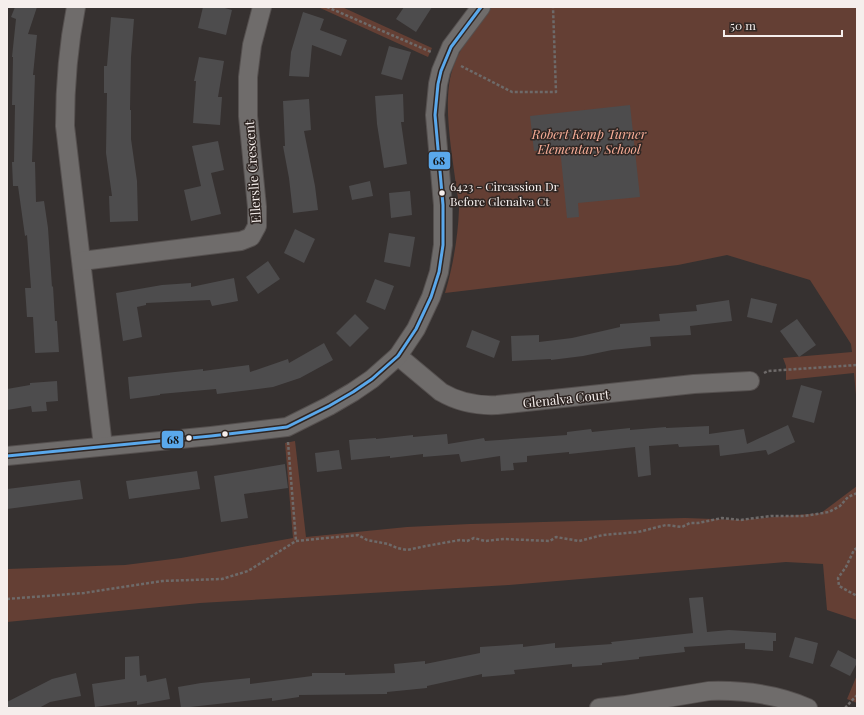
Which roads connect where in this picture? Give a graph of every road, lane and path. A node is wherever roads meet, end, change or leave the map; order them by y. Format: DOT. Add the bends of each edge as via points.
graph roads {
  1 [pos="76,7"];
  2 [pos="262,7"];
  3 [pos="327,7"];
  4 [pos="481,7"];
  5 [pos="553,7"];
  6 [pos="446,59"];
  7 [pos="82,261"];
  8 [pos="398,356"];
  9 [pos="857,365"];
  10 [pos="750,381"];
  11 [pos="287,427"];
  12 [pos="103,446"];
  13 [pos="7,456"];
  14 [pos="857,493"];
  15 [pos="296,541"];
  16 [pos="857,548"];
  17 [pos="857,596"];
  18 [pos="7,599"];
  19 [pos="857,695"];
  20 [pos="625,707"];
  21 [pos="599,708"];
  22 [pos="808,708"];
  23 [pos="845,708"];
  1 -- 7 [label="street" via="67,61 65,126"];
  2 -- 7 [label="street, Ellerslie Crescent" via="252,45 248,77 248,116 257,207 255,232 248,239 241,241"];
  3 -- 6 [label="path"];
  4 -- 6 [label="street" via="459,36"];
  5 -- 6 [label="path" via="556,92 512,92"];
  6 -- 8 [label="street" via="438,84 435,107 443,205 439,272 416,329"];
  7 -- 12 [label="street"];
  8 -- 10 [label="street, Glenalva Court" via="441,392 480,405"];
  8 -- 11 [label="street" via="372,379 352,392"];
  9 -- 10 [label="path" via="768,371"];
  11 -- 12 [label="street"];
  11 -- 15 [label="path"];
  12 -- 13 [label="street"];
  14 -- 15 [label="path" via="829,512 740,520 722,518 690,523 682,527 666,525 579,541 556,537 550,541 485,541 474,538 407,550 358,536"];
  15 -- 18 [label="path" via="248,571 222,579 162,582 84,593"];
  16 -- 17 [label="path" via="838,578 839,586"];
  19 -- 23 [label="path"];
  20 -- 21 [label="street"];
  20 -- 22 [label="street" via="722,690 773,696"];
}
